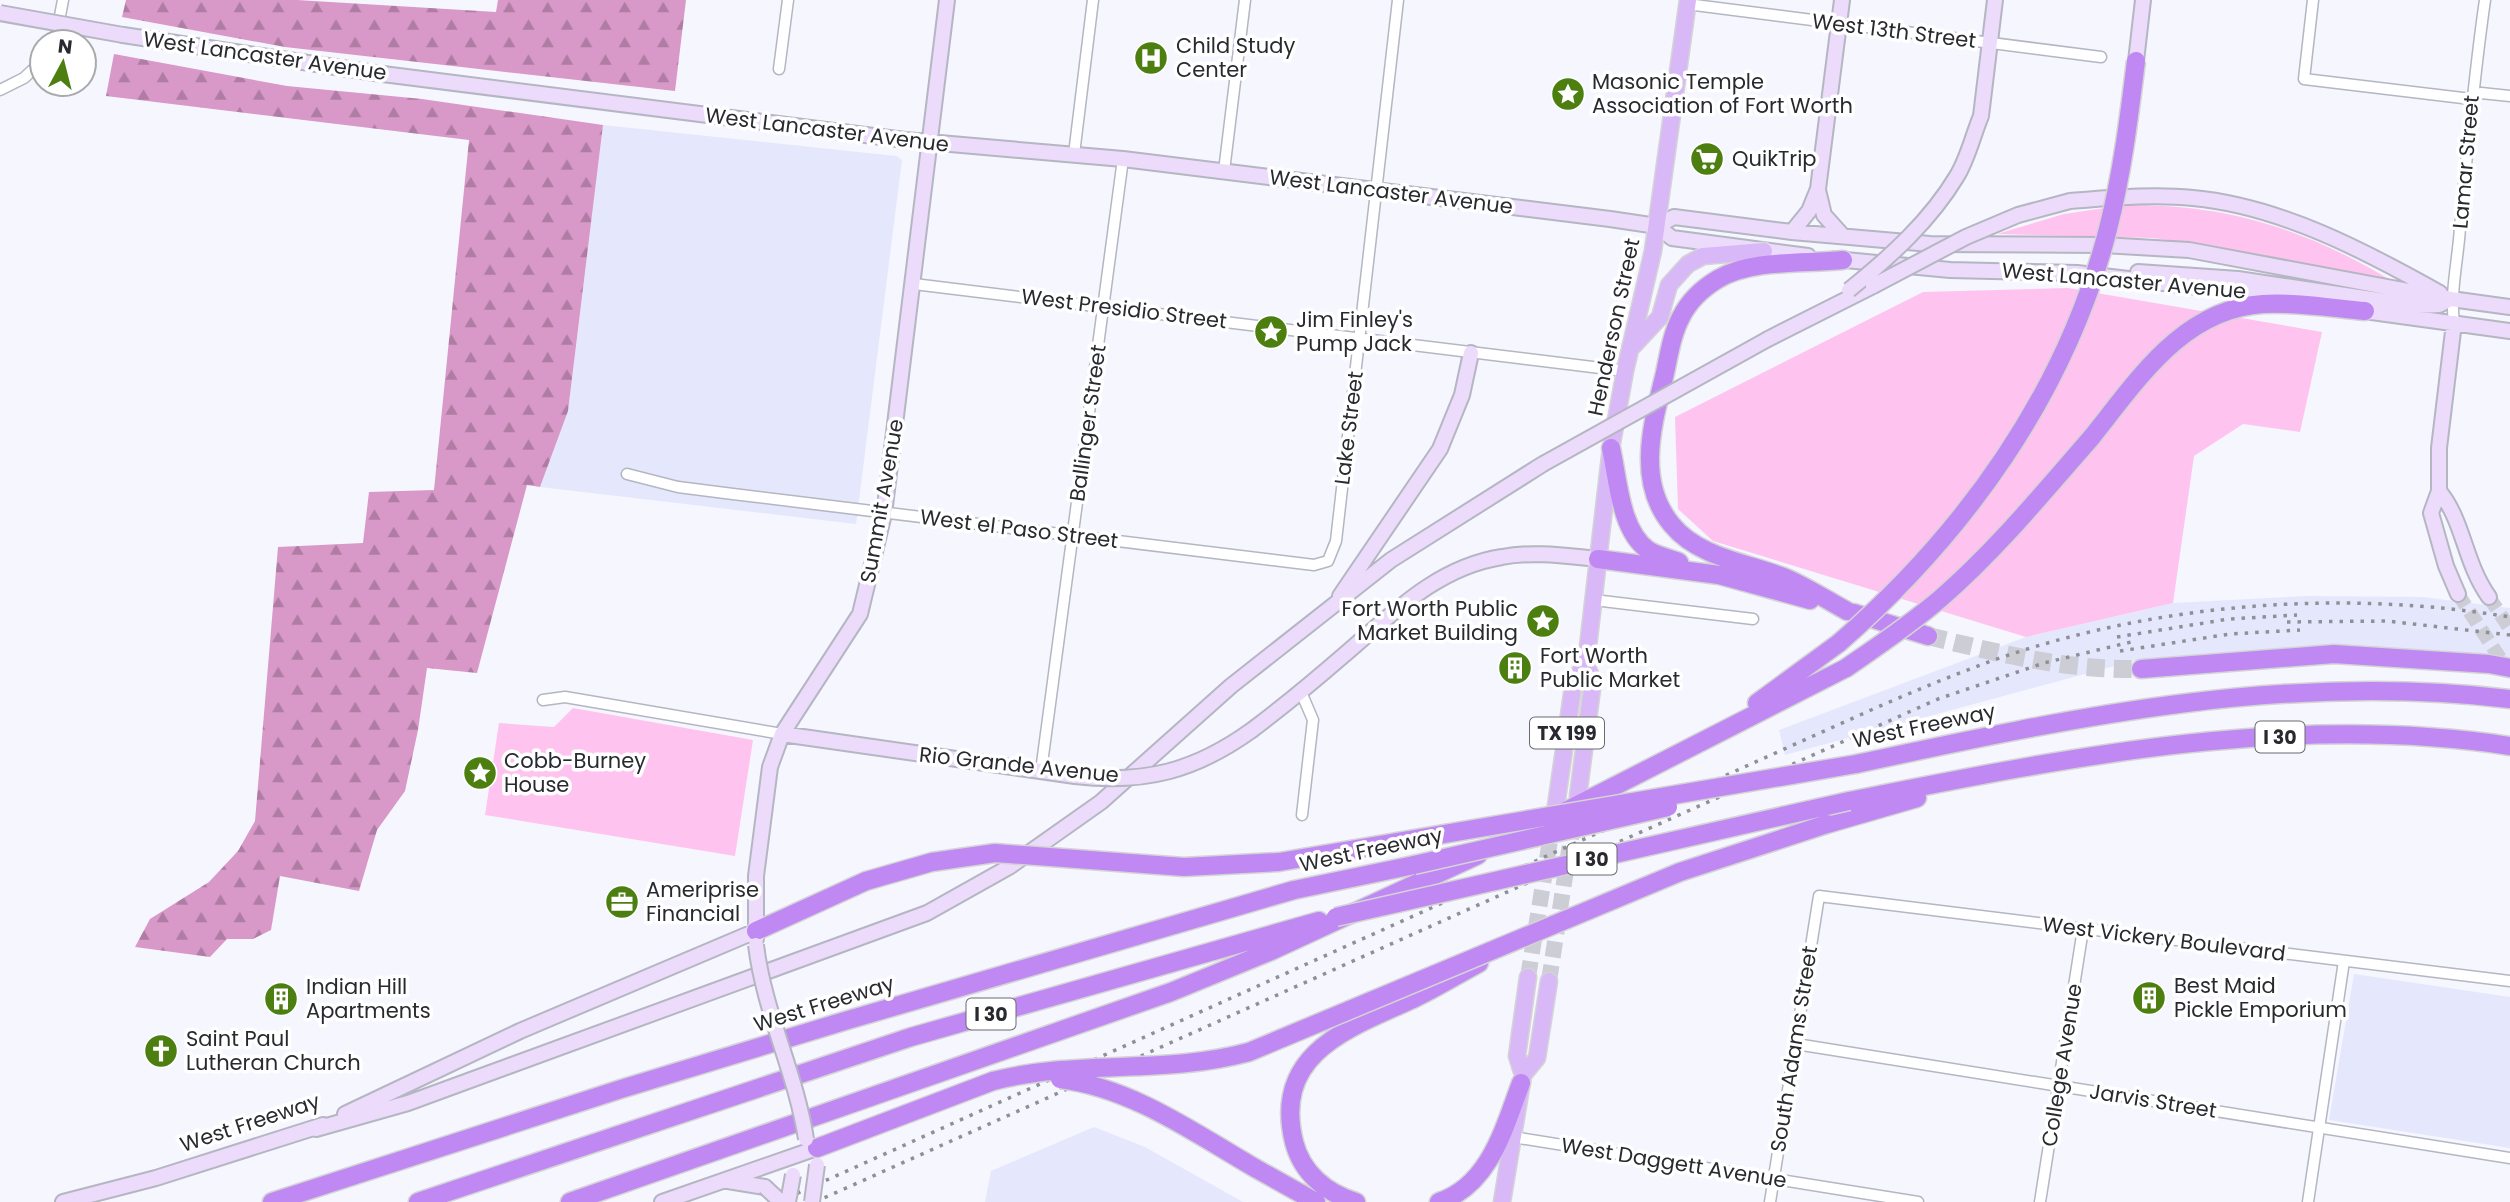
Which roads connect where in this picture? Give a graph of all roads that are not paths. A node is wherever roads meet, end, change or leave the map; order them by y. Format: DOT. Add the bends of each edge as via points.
graph roads {
  1 [pos="63,0"];
  2 [pos="788,0"];
  3 [pos="947,0"];
  4 [pos="1093,0"];
  5 [pos="1245,0"];
  6 [pos="1398,0"];
  7 [pos="1842,0"];
  8 [pos="1995,0"];
  9 [pos="2143,0"];
  10 [pos="2314,0"];
  11 [pos="2484,0"];
  12 [pos="1687,2"];
  13 [pos="0,13"];
  14 [pos="1839,25"];
  15 [pos="58,28"];
  16 [pos="1989,44"];
  17 [pos="2101,57"];
  18 [pos="2136,61"];
  19 [pos="779,69"];
  20 [pos="28,74"];
  21 [pos="0,90"];
  22 [pos="2510,96"];
  23 [pos="2471,99"];
  24 [pos="930,143"];
  25 [pos="1074,155"];
  26 [pos="1123,159"];
  27 [pos="1224,171"];
  28 [pos="1818,188"];
  29 [pos="1376,189"];
  30 [pos="1657,226"];
  31 [pos="1792,232"];
  32 [pos="1842,235"];
  33 [pos="1764,251"];
  34 [pos="1843,260"];
  35 [pos="2077,273"];
  36 [pos="914,284"];
  37 [pos="2451,299"];
  38 [pos="1103,305"];
  39 [pos="2510,307"];
  40 [pos="2365,311"];
  41 [pos="1810,317"];
  42 [pos="2454,323"];
  43 [pos="2510,331"];
  44 [pos="1359,339"];
  45 [pos="1631,348"];
  46 [pos="1471,353"];
  47 [pos="1625,371"];
  48 [pos="1611,448"];
  49 [pos="627,474"];
  50 [pos="2440,491"];
  51 [pos="884,514"];
  52 [pos="1073,535"];
  53 [pos="1598,559"];
  54 [pos="1328,561"];
  55 [pos="1719,575"];
  56 [pos="2458,594"];
  57 [pos="2488,597"];
  58 [pos="1594,600"];
  59 [pos="1331,610"];
  60 [pos="1847,611"];
  61 [pos="1754,619"];
  62 [pos="1927,636"];
  63 [pos="1586,664"];
  64 [pos="2510,668"];
  65 [pos="2141,669"];
  66 [pos="1301,692"];
  67 [pos="2510,699"];
  68 [pos="543,700"];
  69 [pos="782,734"];
  70 [pos="1709,738"];
  71 [pos="2510,746"];
  72 [pos="2052,761"];
  73 [pos="1856,764"];
  74 [pos="1041,771"];
  75 [pos="1578,796"];
  76 [pos="1556,806"];
  77 [pos="1302,815"];
  78 [pos="1819,896"];
  79 [pos="2083,929"];
  80 [pos="756,938"];
  81 [pos="1521,938"];
  82 [pos="2344,961"];
  83 [pos="1528,978"];
  84 [pos="1549,981"];
  85 [pos="2510,981"];
  86 [pos="1796,1044"];
  87 [pos="1522,1079"];
  88 [pos="993,1081"];
  89 [pos="2059,1086"];
  90 [pos="2320,1128"];
  91 [pos="316,1129"];
  92 [pos="1513,1137"];
  93 [pos="814,1151"];
  94 [pos="795,1156"];
  95 [pos="2510,1158"];
  96 [pos="1773,1179"];
  97 [pos="724,1181"];
  98 [pos="611,1188"];
  99 [pos="64,1202"];
  100 [pos="272,1202"];
  101 [pos="418,1202"];
  102 [pos="570,1202"];
  103 [pos="576,1202"];
  104 [pos="662,1202"];
  105 [pos="780,1202"];
  106 [pos="788,1202"];
  107 [pos="811,1202"];
  108 [pos="1315,1202"];
  109 [pos="1356,1202"];
  110 [pos="1439,1202"];
  111 [pos="1502,1202"];
  112 [pos="1770,1202"];
  113 [pos="1918,1202"];
  114 [pos="2040,1202"];
  115 [pos="2308,1202"];
  1 -- 15 [label="street"];
  2 -- 19 [label="street"];
  3 -- 24 [label="main road, Summit Avenue"];
  4 -- 25 [label="street"];
  5 -- 27 [label="street"];
  6 -- 29 [label="street, Lake Street"];
  7 -- 14 [label="main road"];
  8 -- 16 [label="main road"];
  9 -- 18 [label="main road"];
  10 -- 23 [label="street" via="2304,79"];
  11 -- 23 [label="street, Lamar Street"];
  12 -- 14 [label="street, West 13th Street"];
  12 -- 30 [label="main road, Henderson Street / TX 199"];
  13 -- 24 [label="main road, West Lancaster Avenue, bridge" via="388,75"];
  14 -- 16 [label="street, West 13th Street"];
  14 -- 28 [label="main road"];
  16 -- 17 [label="street, West 13th Street"];
  16 -- 41 [label="main road, bridge" via="1981,116 1958,175 1885,261"];
  18 -- 70 [label="highway, bridge" via="2108,232 2075,322 2007,455 1903,585 1839,643"];
  20 -- 21 [label="street"];
  22 -- 23 [label="street" via="2481,93"];
  23 -- 37 [label="street, Lamar Street"];
  24 -- 25 [label="main road, West Lancaster Avenue"];
  24 -- 36 [label="main road, Summit Avenue"];
  25 -- 26 [label="main road, West Lancaster Avenue"];
  26 -- 27 [label="main road, West Lancaster Avenue"];
  26 -- 38 [label="street, Ballinger Street"];
  27 -- 29 [label="main road, West Lancaster Avenue"];
  28 -- 31 [label="main road" via="1808,214"];
  28 -- 32 [label="main road" via="1824,215"];
  29 -- 30 [label="main road, West Lancaster Avenue"];
  29 -- 44 [label="street, Lake Street"];
  30 -- 31 [label="main road, West Lancaster Avenue" via="1674,217"];
  30 -- 33 [label="main road, West Lancaster Avenue" via="1672,238"];
  30 -- 45 [label="main road, Henderson Street / TX 199"];
  31 -- 32 [label="main road, West Lancaster Avenue"];
  32 -- 37 [label="main road, West Lancaster Avenue" via="1930,244 2189,250"];
  33 -- 34 [label="main road, West Lancaster Avenue"];
  33 -- 45 [label="main road" via="1703,256 1688,264 1670,285 1660,317"];
  34 -- 35 [label="main road, West Lancaster Avenue" via="1950,270"];
  34 -- 60 [label="highway" via="1740,271 1717,280 1697,296 1682,315 1674,336 1649,465 1659,507 1688,540 1788,579"];
  35 -- 37 [label="main road" via="2165,272 2418,306"];
  35 -- 40 [label="main road, West Lancaster Avenue" via="2263,293"];
  36 -- 38 [label="street, West Presidio Street"];
  36 -- 51 [label="main road, Summit Avenue"];
  37 -- 39 [label="main road, West Lancaster Avenue"];
  37 -- 41 [label="main road, bridge" via="2356,250 2250,208 2193,198 2139,196 2070,201 2018,215"];
  37 -- 42 [label="street, Lamar Street"];
  38 -- 44 [label="street, West Presidio Street"];
  38 -- 52 [label="street, Ballinger Street"];
  40 -- 42 [label="main road, West Lancaster Avenue"];
  40 -- 70 [label="highway, bridge" via="2264,303 2242,306 2190,328 2165,349 2018,522 1919,617 1846,668"];
  41 -- 59 [label="main road, bridge" via="1543,464 1391,560"];
  42 -- 43 [label="main road, West Lancaster Avenue"];
  42 -- 50 [label="main road" via="2439,448"];
  44 -- 46 [label="street, West Presidio Street"];
  44 -- 54 [label="street, Lake Street" via="1336,541"];
  45 -- 47 [label="main road, Henderson Street / TX 199"];
  46 -- 47 [label="street, West Presidio Street"];
  46 -- 59 [label="main road" via="1462,395 1440,449"];
  47 -- 48 [label="main road, Henderson Street / TX 199"];
  48 -- 53 [label="main road, Henderson Street / TX 199"];
  48 -- 55 [label="highway" via="1628,521 1642,544 1653,553"];
  49 -- 51 [label="street, West el Paso Street" via="678,486"];
  50 -- 56 [label="main road" via="2431,513"];
  50 -- 57 [label="main road" via="2453,508 2472,569"];
  51 -- 52 [label="street, West el Paso Street"];
  51 -- 69 [label="main road, Summit Avenue" via="860,614"];
  52 -- 54 [label="street, West el Paso Street" via="1314,565"];
  52 -- 74 [label="street, Ballinger Street"];
  53 -- 55 [label="highway"];
  53 -- 58 [label="main road, Henderson Street / TX 199"];
  53 -- 66 [label="main road, Rio Grande Avenue" via="1514,555 1452,572 1415,594"];
  55 -- 60 [label="highway"];
  58 -- 61 [label="street"];
  58 -- 63 [label="main road, Henderson Street / TX 199"];
  59 -- 91 [label="main road" via="1231,686 1101,802 1009,867 927,913 408,1103"];
  60 -- 62 [label="highway"];
  63 -- 75 [label="main road, Henderson Street / TX 199" via="1593,681"];
  63 -- 76 [label="main road, Henderson Street / TX 199" via="1574,680"];
  64 -- 65 [label="highway" via="2334,654"];
  66 -- 74 [label="main road, Rio Grande Avenue, bridge" via="1215,755 1169,772 1116,779"];
  66 -- 77 [label="street" via="1313,720"];
  67 -- 73 [label="highway, West Freeway / I 30" via="2303,692 2173,703 2049,723"];
  68 -- 69 [label="street, Rio Grande Avenue" via="565,697"];
  69 -- 74 [label="main road, Rio Grande Avenue"];
  69 -- 80 [label="main road, Summit Avenue" via="770,767 762,816"];
  70 -- 98 [label="highway" via="1531,830 1184,987"];
  71 -- 72 [label="highway, I 30" via="2398,735 2296,735"];
  72 -- 81 [label="highway, bridge" via="1826,824 1680,872"];
  72 -- 101 [label="highway, I 30, bridge" via="1849,801 1288,928 911,1037"];
  73 -- 80 [label="highway, bridge" via="1279,862 1184,867 995,853 932,862 866,881"];
  73 -- 100 [label="highway, West Freeway / I 30, bridge" via="1294,890 621,1089"];
  78 -- 79 [label="street, West Vickery Boulevard"];
  78 -- 86 [label="street, South Adams Street"];
  79 -- 82 [label="street, West Vickery Boulevard"];
  79 -- 89 [label="street, College Avenue"];
  80 -- 91 [label="main road, West Freeway" via="596,999 398,1087"];
  80 -- 93 [label="main road, Summit Avenue, bridge" via="764,989"];
  81 -- 88 [label="highway, bridge" via="1286,1039 1229,1058 1160,1068 1032,1072"];
  81 -- 109 [label="highway, bridge" via="1324,1044 1300,1075 1291,1111 1296,1147 1307,1169 1332,1192"];
  82 -- 85 [label="street, West Vickery Boulevard"];
  82 -- 90 [label="street"];
  83 -- 87 [label="main road" via="1517,1056"];
  84 -- 87 [label="main road" via="1537,1058"];
  86 -- 89 [label="street, Jarvis Street"];
  86 -- 96 [label="street, South Adams Street"];
  87 -- 92 [label="main road"];
  87 -- 110 [label="highway" via="1490,1159 1465,1188"];
  88 -- 93 [label="highway"];
  88 -- 108 [label="highway, bridge" via="1060,1079 1104,1087 1152,1109"];
  89 -- 90 [label="street, Jarvis Street"];
  89 -- 114 [label="street, College Avenue"];
  90 -- 95 [label="street, Jarvis Street"];
  90 -- 115 [label="street"];
  91 -- 99 [label="main road, West Freeway"];
  92 -- 96 [label="street, West Daggett Avenue"];
  92 -- 111 [label="main road"];
  93 -- 94 [label="main road"];
  93 -- 107 [label="main road, bridge"];
  94 -- 97 [label="main road"];
  94 -- 106 [label="main road, bridge"];
  96 -- 112 [label="street, South Adams Street"];
  96 -- 113 [label="street, West Daggett Avenue"];
  97 -- 104 [label="main road"];
  97 -- 105 [label="main road, bridge" via="765,1187"];
  98 -- 102 [label="highway"];
  98 -- 103 [label="highway"];
}
